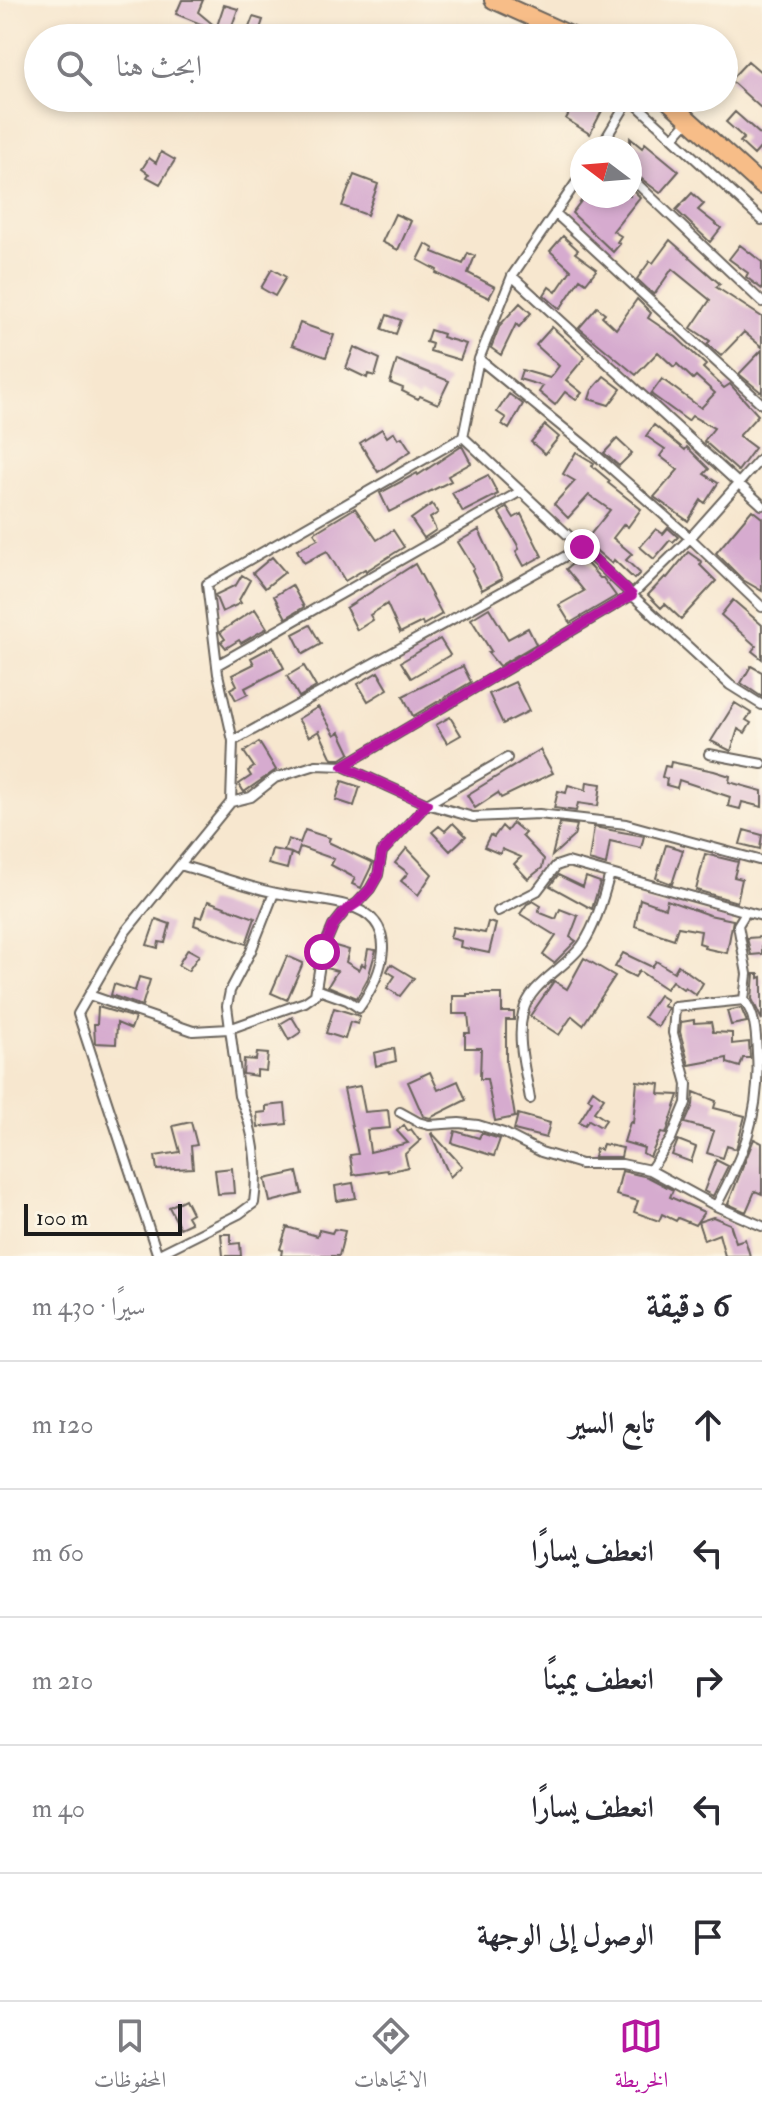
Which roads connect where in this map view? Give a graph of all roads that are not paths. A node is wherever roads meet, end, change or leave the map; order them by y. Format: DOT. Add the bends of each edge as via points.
graph roads {
  1 [pos="493,0"];
  2 [pos="546,24"];
  3 [pos="622,112"];
  4 [pos="645,112"];
  5 [pos="682,112"];
  6 [pos="690,119"];
  7 [pos="607,136"];
  8 [pos="673,138"];
  9 [pos="762,186"];
  10 [pos="642,188"];
  11 [pos="570,191"];
  12 [pos="555,213"];
  13 [pos="762,220"];
  14 [pos="512,276"];
  15 [pos="762,302"];
  16 [pos="479,359"];
  17 [pos="762,404"];
  18 [pos="463,437"];
  19 [pos="762,457"];
  20 [pos="737,483"];
  21 [pos="521,491"];
  22 [pos="762,505"];
  23 [pos="690,538"];
  24 [pos="582,547"];
  25 [pos="632,595"];
  26 [pos="762,607"];
  27 [pos="217,665"];
  28 [pos="762,705"];
  29 [pos="233,741"];
  30 [pos="709,754"];
  31 [pos="507,758"];
  32 [pos="762,764"];
  33 [pos="343,766"];
  34 [pos="231,802"];
  35 [pos="427,804"];
  36 [pos="762,861"];
  37 [pos="180,865"];
  38 [pos="610,874"];
  39 [pos="274,893"];
  40 [pos="351,907"];
  41 [pos="498,911"];
  42 [pos="746,912"];
  43 [pos="762,916"];
  44 [pos="316,989"];
  45 [pos="89,995"];
  46 [pos="744,1000"];
  47 [pos="229,1029"];
  48 [pos="530,1099"];
  49 [pos="400,1112"];
  50 [pos="650,1170"];
  51 [pos="716,1206"];
  52 [pos="762,1226"];
  53 [pos="158,1255"];
  1 -- 2 [label="highway"];
  3 -- 7 [label="street"];
  4 -- 8 [label="street"];
  5 -- 6 [label="highway"];
  6 -- 8 [label="street"];
  6 -- 9 [label="highway"];
  8 -- 13 [label="street"];
  10 -- 15 [label="street"];
  11 -- 12 [label="street"];
  12 -- 14 [label="street"];
  12 -- 17 [label="street"];
  14 -- 16 [label="street"];
  14 -- 20 [label="street"];
  16 -- 18 [label="street"];
  16 -- 23 [label="street"];
  18 -- 21 [label="street"];
  18 -- 27 [label="street" via="207,584"];
  19 -- 20 [label="street"];
  20 -- 22 [label="street"];
  20 -- 23 [label="street"];
  21 -- 24 [label="street"];
  21 -- 27 [label="street"];
  23 -- 25 [label="street"];
  23 -- 26 [label="street"];
  24 -- 25 [label="street"];
  24 -- 29 [label="street"];
  25 -- 28 [label="street" via="730,685"];
  25 -- 33 [label="street"];
  27 -- 29 [label="street"];
  29 -- 34 [label="street"];
  30 -- 32 [label="street"];
  31 -- 35 [label="street"];
  33 -- 34 [label="street" via="316,765 275,778 251,797"];
  33 -- 35 [label="street"];
  34 -- 37 [label="street"];
  35 -- 36 [label="street" via="473,817 539,814 626,824"];
  35 -- 40 [label="street" via="382,852 378,875"];
  37 -- 39 [label="street"];
  37 -- 45 [label="street" via="126,931"];
  38 -- 41 [label="street" via="568,862 556,866 537,891"];
  38 -- 42 [label="street"];
  38 -- 48 [label="street" via="585,941 529,997 523,1011 521,1039"];
  39 -- 40 [label="street"];
  39 -- 47 [label="street" via="230,991"];
  40 -- 44 [label="street" via="333,926"];
  40 -- 44 [label="street" via="372,919 386,948 369,994 359,1008"];
  42 -- 43 [label="street"];
  42 -- 46 [label="street" via="738,925 747,974"];
  44 -- 47 [label="street" via="305,1002"];
  45 -- 47 [label="street" via="193,1031"];
  45 -- 53 [label="street" via="78,1014"];
  46 -- 50 [label="street" via="675,1007 673,1033 687,1084 686,1103"];
  46 -- 51 [label="street" via="753,1013 757,1105 741,1156"];
  47 -- 53 [label="street" via="254,1156 254,1203"];
  49 -- 50 [label="street" via="429,1125 478,1125 581,1164"];
  50 -- 51 [label="street"];
  51 -- 52 [label="street"];
}
